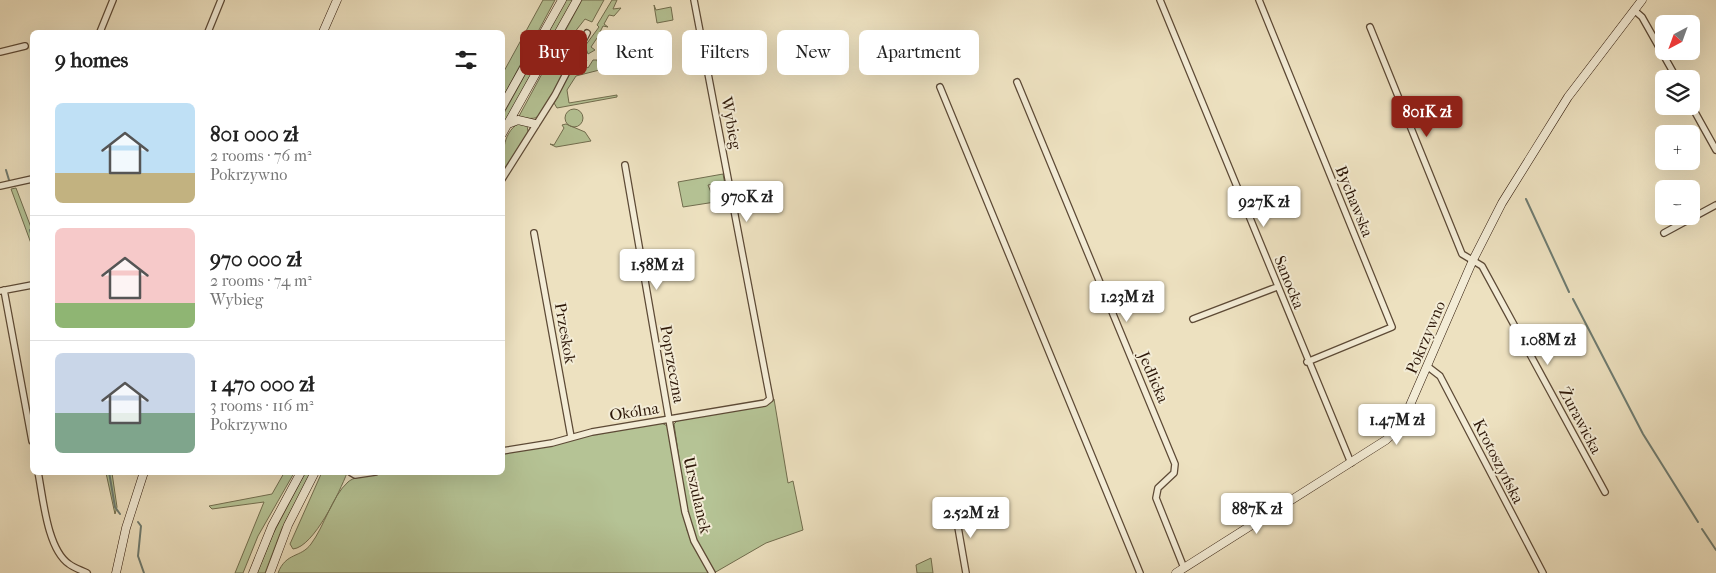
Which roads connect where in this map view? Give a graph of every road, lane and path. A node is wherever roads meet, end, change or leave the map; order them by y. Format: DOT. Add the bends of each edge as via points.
graph roads {
  1 [pos="113,0"];
  2 [pos="221,0"];
  3 [pos="336,0"];
  4 [pos="562,0"];
  5 [pos="577,0"];
  6 [pos="694,0"];
  7 [pos="1160,0"];
  8 [pos="1259,0"];
  9 [pos="1641,1"];
  10 [pos="1634,10"];
  11 [pos="1370,27"];
  12 [pos="101,30"];
  13 [pos="209,30"];
  14 [pos="324,30"];
  15 [pos="25,46"];
  16 [pos="0,52"];
  17 [pos="1672,70"];
  18 [pos="566,75"];
  19 [pos="1017,82"];
  20 [pos="940,87"];
  21 [pos="505,102"];
  22 [pos="1697,115"];
  23 [pos="508,124"];
  24 [pos="535,124"];
  25 [pos="505,129"];
  26 [pos="1716,150"];
  27 [pos="625,166"];
  28 [pos="505,174"];
  29 [pos="30,179"];
  30 [pos="0,186"];
  31 [pos="1716,204"];
  32 [pos="1664,232"];
  33 [pos="534,233"];
  34 [pos="1473,260"];
  35 [pos="30,285"];
  36 [pos="1277,288"];
  37 [pos="2,291"];
  38 [pos="1193,319"];
  39 [pos="1307,362"];
  40 [pos="1427,366"];
  41 [pos="770,399"];
  42 [pos="669,420"];
  43 [pos="30,431"];
  44 [pos="570,437"];
  45 [pos="505,451"];
  46 [pos="1351,463"];
  47 [pos="39,475"];
  48 [pos="143,475"];
  49 [pos="298,475"];
  50 [pos="314,475"];
  51 [pos="1604,492"];
  52 [pos="955,510"];
  53 [pos="1184,568"];
  54 [pos="87,573"];
  55 [pos="116,573"];
  56 [pos="253,573"];
  57 [pos="270,573"];
  58 [pos="712,573"];
  59 [pos="966,573"];
  60 [pos="1140,573"];
  61 [pos="1176,573"];
  62 [pos="1543,573"];
  1 -- 12 [label="street"];
  2 -- 13 [label="street"];
  3 -- 14 [label="street"];
  4 -- 21 [label="street"];
  5 -- 23 [label="street"];
  6 -- 41 [label="street, Wybieg"];
  7 -- 36 [label="street, Sanocka"];
  8 -- 39 [label="street, Bychawska" via="1392,327"];
  9 -- 10 [label="street, Pokrzywno"];
  10 -- 17 [label="street" via="1642,16"];
  10 -- 34 [label="street, Pokrzywno" via="1561,107 1502,203"];
  11 -- 34 [label="street" via="1462,254"];
  15 -- 16 [label="street"];
  18 -- 24 [label="street"];
  19 -- 53 [label="street, Jedlicka" via="1175,464 1174,473 1158,488 1156,498"];
  20 -- 60 [label="street"];
  22 -- 26 [label="street"];
  23 -- 24 [label="street" via="518,120"];
  23 -- 25 [label="street"];
  24 -- 28 [label="street"];
  27 -- 42 [label="street, Poprzeczna"];
  29 -- 30 [label="street"];
  31 -- 32 [label="street"];
  33 -- 44 [label="street, Przeskok"];
  34 -- 40 [label="street, Pokrzywno"];
  34 -- 51 [label="street, Żurawicka" via="1482,266"];
  35 -- 37 [label="street"];
  36 -- 38 [label="street"];
  36 -- 39 [label="street, Sanocka"];
  37 -- 43 [label="street"];
  39 -- 46 [label="street, Sanocka"];
  40 -- 46 [label="street, Pokrzywno" via="1396,431"];
  40 -- 62 [label="street, Krotoszyńska" via="1440,376"];
  41 -- 42 [label="street, Okólna" via="765,403"];
  42 -- 44 [label="street, Okólna"];
  42 -- 58 [label="street, Urszulanek" via="688,524"];
  44 -- 45 [label="street, Okólna"];
  46 -- 53 [label="street, Pokrzywno"];
  47 -- 54 [label="street" via="54,544 68,564"];
  48 -- 55 [label="street"];
  49 -- 56 [label="street"];
  50 -- 57 [label="street" via="284,534"];
  52 -- 59 [label="street"];
  53 -- 61 [label="street, Pokrzywno"];
}
